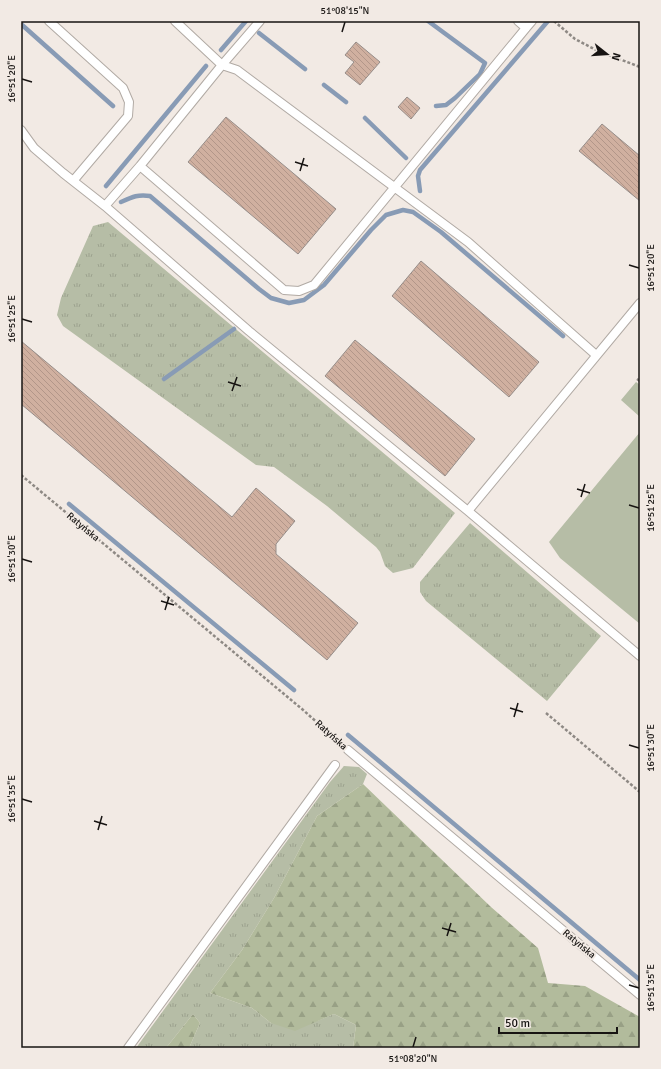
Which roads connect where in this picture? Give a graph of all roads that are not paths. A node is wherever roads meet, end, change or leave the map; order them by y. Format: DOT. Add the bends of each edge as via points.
graph roads {
  1 [pos="49,21"];
  2 [pos="175,21"];
  3 [pos="260,21"];
  4 [pos="518,21"];
  5 [pos="532,21"];
  6 [pos="526,28"];
  7 [pos="222,65"];
  8 [pos="21,130"];
  9 [pos="140,166"];
  10 [pos="73,181"];
  11 [pos="394,188"];
  12 [pos="105,206"];
  13 [pos="640,303"];
  14 [pos="596,354"];
  15 [pos="468,511"];
  16 [pos="640,656"];
  17 [pos="348,750"];
  18 [pos="335,765"];
  19 [pos="640,995"];
  20 [pos="128,1048"];
  1 -- 10 [label="lane" via="123,88 129,102 128,116"];
  2 -- 7 [label="lane"];
  3 -- 7 [label="lane"];
  4 -- 6 [label="lane"];
  5 -- 6 [label="lane"];
  6 -- 11 [label="lane"];
  7 -- 9 [label="lane"];
  7 -- 11 [label="lane" via="237,70"];
  8 -- 10 [label="lane" via="34,148"];
  9 -- 11 [label="lane" via="284,290 299,291 314,285"];
  9 -- 12 [label="lane"];
  10 -- 12 [label="lane"];
  11 -- 14 [label="lane" via="468,242"];
  12 -- 15 [label="lane" via="249,331"];
  13 -- 14 [label="lane"];
  14 -- 15 [label="lane"];
  15 -- 16 [label="lane"];
  17 -- 19 [label="lane, Ratyńska"];
  18 -- 20 [label="lane"];
}
